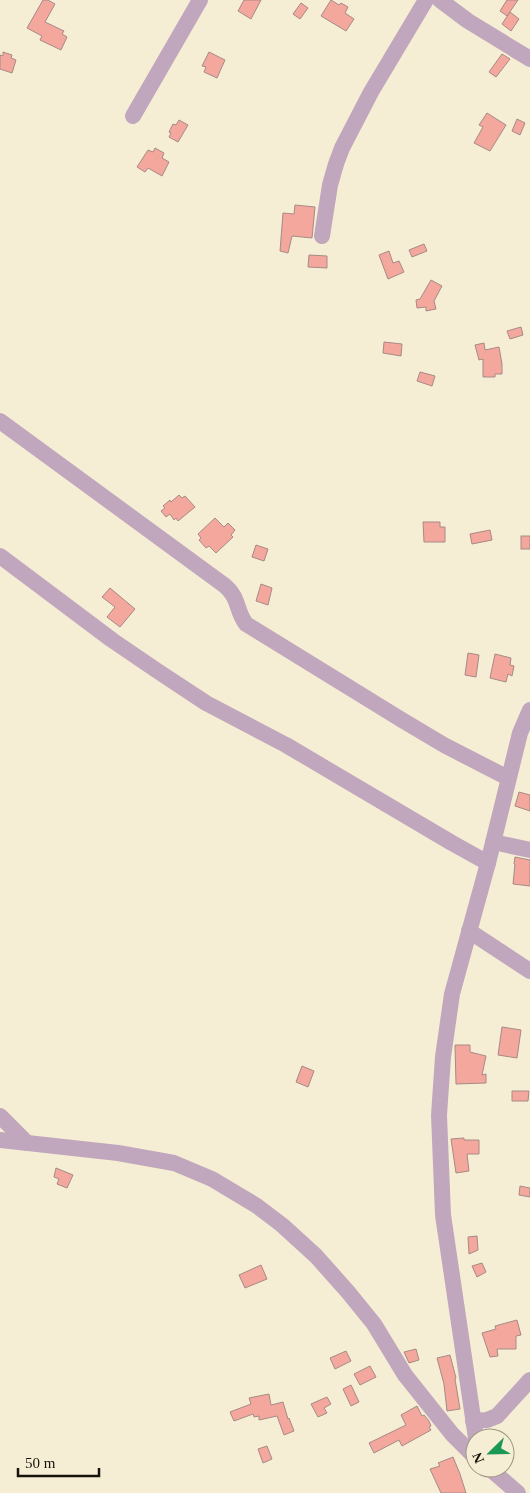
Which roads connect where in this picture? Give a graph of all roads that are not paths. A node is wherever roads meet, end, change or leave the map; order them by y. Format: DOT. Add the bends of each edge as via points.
graph roads {
  1 [pos="200,0"];
  2 [pos="426,0"];
  3 [pos="440,0"];
  4 [pos="530,59"];
  5 [pos="133,116"];
  6 [pos="322,236"];
  7 [pos="0,421"];
  8 [pos="0,556"];
  9 [pos="530,710"];
  10 [pos="508,778"];
  11 [pos="493,842"];
  12 [pos="530,850"];
  13 [pos="488,862"];
  14 [pos="469,931"];
  15 [pos="530,971"];
  16 [pos="0,1116"];
  17 [pos="0,1140"];
  18 [pos="27,1144"];
  19 [pos="530,1380"];
  20 [pos="473,1421"];
  21 [pos="474,1428"];
  22 [pos="465,1447"];
  23 [pos="501,1478"];
  24 [pos="518,1493"];
  1 -- 5 [label="street"];
  2 -- 6 [label="street" via="342,148 330,185"];
  3 -- 4 [label="street"];
  7 -- 10 [label="street" via="224,585 232,592 246,624 444,745"];
  8 -- 13 [label="street" via="112,640 206,703 286,745"];
  9 -- 10 [label="street" via="520,732"];
  10 -- 11 [label="street"];
  11 -- 12 [label="street"];
  11 -- 13 [label="street"];
  13 -- 14 [label="street"];
  14 -- 15 [label="street"];
  14 -- 20 [label="street" via="452,994 439,1115 445,1230"];
  16 -- 18 [label="street"];
  17 -- 18 [label="street"];
  18 -- 22 [label="street" via="118,1153 174,1163 212,1178 257,1206 316,1256 348,1292 374,1324 405,1375"];
  19 -- 20 [label="street" via="497,1416"];
  20 -- 21 [label="street"];
  23 -- 24 [label="street"];
}
